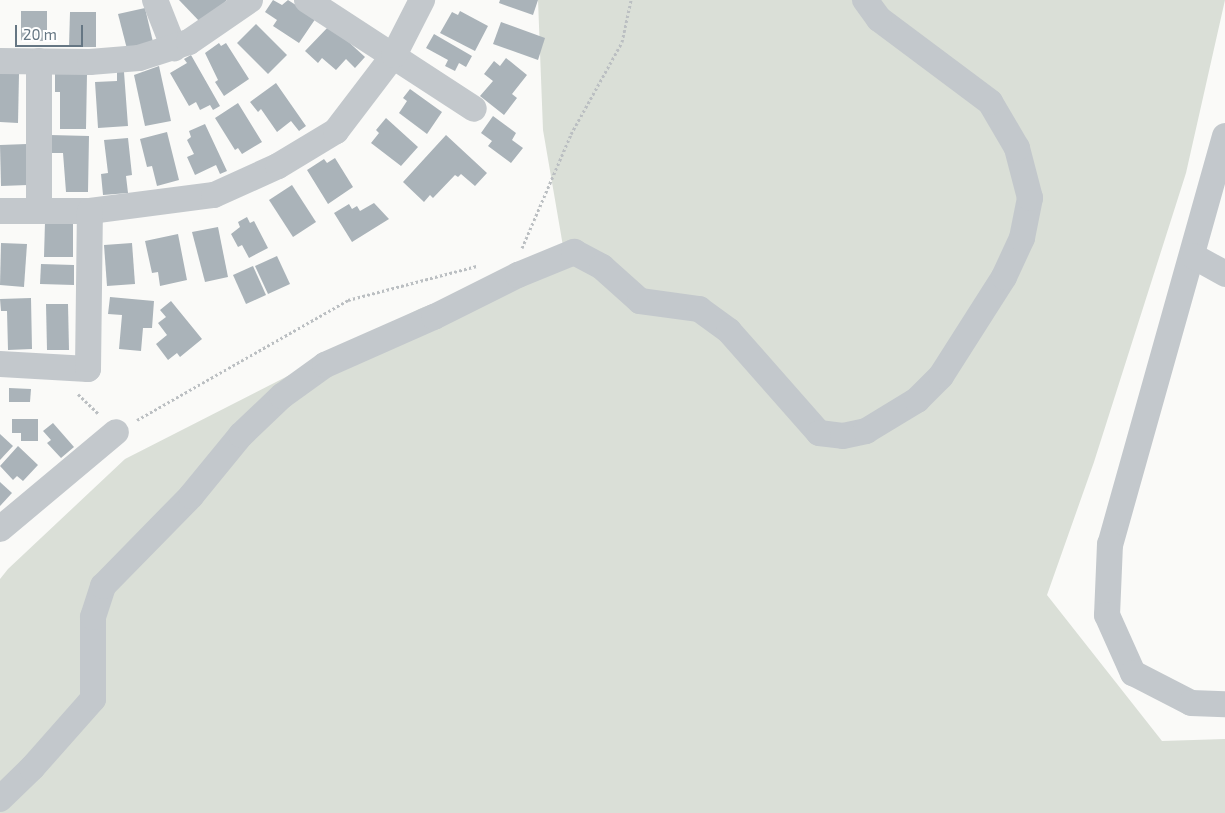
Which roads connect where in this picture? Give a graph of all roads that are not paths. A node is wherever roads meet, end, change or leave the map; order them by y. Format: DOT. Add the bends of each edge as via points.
graph roads {
  1 [pos="155,0"];
  2 [pos="250,0"];
  3 [pos="307,0"];
  4 [pos="422,0"];
  5 [pos="865,0"];
  6 [pos="174,48"];
  7 [pos="394,55"];
  8 [pos="0,60"];
  9 [pos="39,61"];
  10 [pos="474,109"];
  11 [pos="1225,136"];
  12 [pos="0,211"];
  13 [pos="39,211"];
  14 [pos="90,211"];
  15 [pos="1193,256"];
  16 [pos="1225,274"];
  17 [pos="0,364"];
  18 [pos="116,432"];
  19 [pos="0,528"];
  20 [pos="1225,704"];
  21 [pos="0,799"];
  1 -- 6 [label="street"];
  2 -- 6 [label="street" via="189,42"];
  3 -- 7 [label="street"];
  4 -- 7 [label="street"];
  5 -- 21 [label="street" via="879,19 990,102 1017,148 1030,198 1022,238 1004,277 941,376 917,400 866,431 843,436 819,433 729,331 699,309 640,301 602,267 574,252 518,275 434,317 325,365 282,396 241,435 191,496 103,586 92,617 93,699"];
  6 -- 9 [label="street" via="139,58 90,62"];
  7 -- 10 [label="street"];
  7 -- 14 [label="street" via="336,131 278,166 214,195"];
  8 -- 9 [label="street"];
  9 -- 13 [label="street"];
  11 -- 15 [label="street"];
  12 -- 13 [label="street"];
  13 -- 14 [label="street"];
  14 -- 17 [label="street" via="88,369"];
  15 -- 16 [label="street"];
  15 -- 20 [label="street" via="1110,544 1107,615 1133,673 1191,702"];
  18 -- 19 [label="street"];
}
